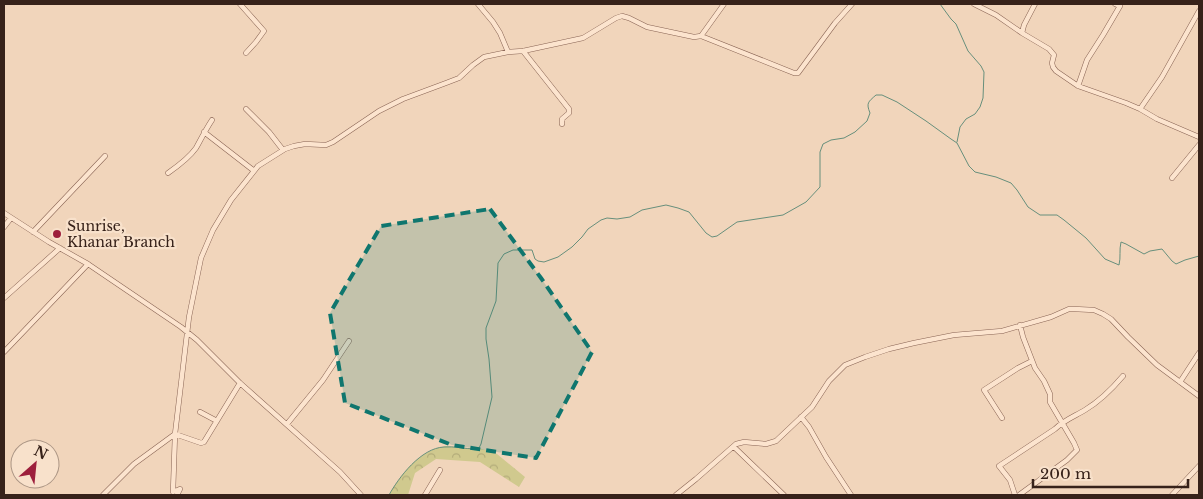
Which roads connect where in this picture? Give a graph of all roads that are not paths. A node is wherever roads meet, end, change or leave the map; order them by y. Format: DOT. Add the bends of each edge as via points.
graph roads {
  1 [pos="240,4"];
  2 [pos="478,4"];
  3 [pos="724,4"];
  4 [pos="852,4"];
  5 [pos="974,4"];
  6 [pos="1036,4"];
  7 [pos="1115,4"];
  8 [pos="1199,11"];
  9 [pos="1022,33"];
  10 [pos="701,36"];
  11 [pos="523,51"];
  12 [pos="246,52"];
  13 [pos="508,52"];
  14 [pos="1078,86"];
  15 [pos="246,108"];
  16 [pos="1140,109"];
  17 [pos="212,120"];
  18 [pos="562,124"];
  19 [pos="204,132"];
  20 [pos="1199,137"];
  21 [pos="1199,145"];
  22 [pos="283,150"];
  23 [pos="105,156"];
  24 [pos="253,170"];
  25 [pos="168,173"];
  26 [pos="1172,178"];
  27 [pos="4,213"];
  28 [pos="11,218"];
  29 [pos="4,227"];
  30 [pos="33,232"];
  31 [pos="60,248"];
  32 [pos="88,264"];
  33 [pos="4,298"];
  34 [pos="1020,325"];
  35 [pos="187,332"];
  36 [pos="348,341"];
  37 [pos="4,352"];
  38 [pos="1199,353"];
  39 [pos="1032,361"];
  40 [pos="1123,376"];
  41 [pos="1180,382"];
  42 [pos="240,383"];
  43 [pos="1199,396"];
  44 [pos="200,412"];
  45 [pos="801,417"];
  46 [pos="1002,418"];
  47 [pos="217,421"];
  48 [pos="1062,422"];
  49 [pos="287,424"];
  50 [pos="175,434"];
  51 [pos="734,446"];
  52 [pos="1199,466"];
  53 [pos="440,470"];
  54 [pos="103,495"];
  55 [pos="178,495"];
  56 [pos="361,495"];
  57 [pos="425,495"];
  58 [pos="676,495"];
  59 [pos="784,495"];
  60 [pos="851,495"];
  61 [pos="1015,495"];
  62 [pos="1019,495"];
  63 [pos="1172,495"];
  1 -- 12 [label="street" via="264,31"];
  2 -- 13 [label="street" via="496,28"];
  3 -- 10 [label="street"];
  4 -- 10 [label="street" via="798,73"];
  5 -- 9 [label="street"];
  6 -- 9 [label="street"];
  7 -- 14 [label="street" via="1120,6 1087,60"];
  8 -- 16 [label="street"];
  9 -- 14 [label="street" via="1052,51 1053,67"];
  10 -- 11 [label="street" via="694,38 647,27 622,16 583,38"];
  11 -- 13 [label="street"];
  11 -- 18 [label="street" via="569,109"];
  13 -- 22 [label="street" via="484,58 459,78 402,99 333,142 326,145 304,144"];
  14 -- 16 [label="street"];
  15 -- 22 [label="street"];
  16 -- 20 [label="street"];
  17 -- 19 [label="street"];
  19 -- 24 [label="street"];
  19 -- 25 [label="street" via="195,150"];
  21 -- 26 [label="street"];
  22 -- 24 [label="street"];
  23 -- 30 [label="street"];
  24 -- 35 [label="street" via="213,230 201,258"];
  27 -- 28 [label="street"];
  28 -- 29 [label="street"];
  28 -- 30 [label="street"];
  30 -- 31 [label="street"];
  31 -- 32 [label="street"];
  31 -- 33 [label="street"];
  32 -- 35 [label="street"];
  32 -- 37 [label="street"];
  34 -- 39 [label="street"];
  34 -- 41 [label="street" via="1068,309 1094,310 1111,319 1157,365"];
  34 -- 45 [label="street" via="1002,331 897,347 852,363 829,381 812,407"];
  35 -- 42 [label="street"];
  35 -- 50 [label="street"];
  36 -- 49 [label="street" via="323,380"];
  38 -- 41 [label="street"];
  39 -- 46 [label="street" via="984,390"];
  39 -- 48 [label="street"];
  40 -- 48 [label="street" via="1099,401"];
  41 -- 43 [label="street"];
  42 -- 47 [label="street"];
  42 -- 49 [label="street"];
  44 -- 47 [label="street"];
  45 -- 51 [label="street" via="776,441 766,444 744,442"];
  45 -- 60 [label="street"];
  47 -- 50 [label="street" via="203,443"];
  48 -- 61 [label="street" via="999,466 1010,480"];
  48 -- 62 [label="street" via="1077,450"];
  49 -- 56 [label="street"];
  50 -- 54 [label="street" via="134,464"];
  50 -- 55 [label="street" via="173,492 180,489"];
  51 -- 58 [label="street"];
  51 -- 59 [label="street"];
  52 -- 63 [label="street"];
  53 -- 57 [label="street"];
}
